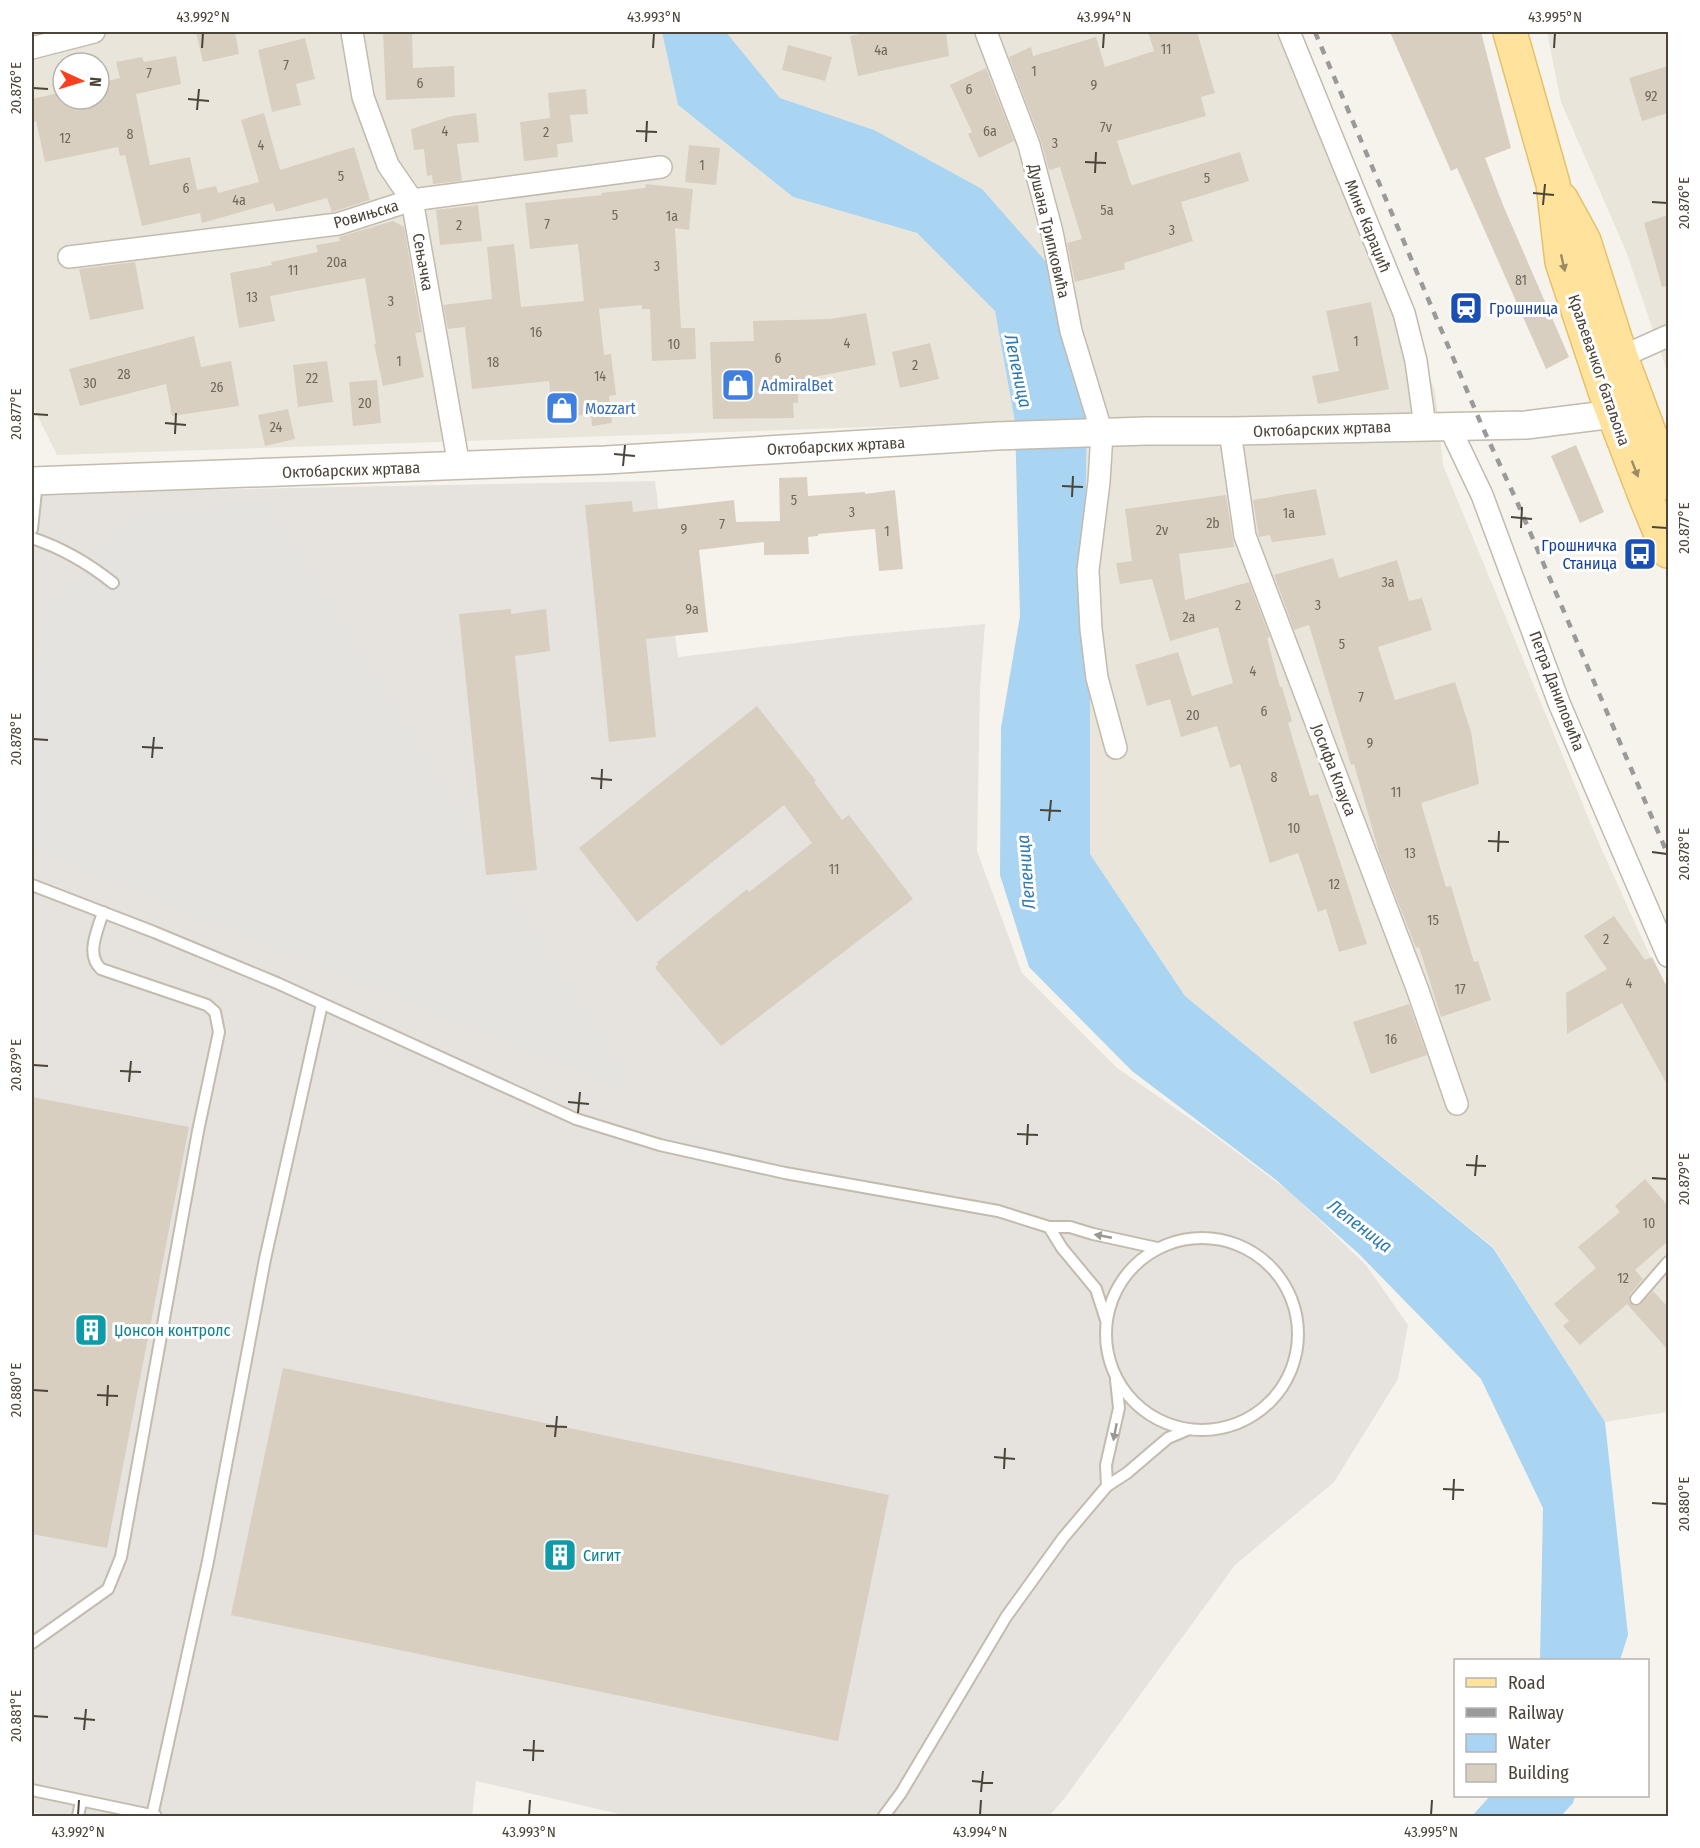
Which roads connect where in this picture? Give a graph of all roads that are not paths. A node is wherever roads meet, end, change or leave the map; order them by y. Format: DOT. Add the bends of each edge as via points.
graph roads {
  1 [pos="94,32"];
  2 [pos="352,32"];
  3 [pos="986,32"];
  4 [pos="1289,32"];
  5 [pos="1510,32"];
  6 [pos="32,48"];
  7 [pos="661,166"];
  8 [pos="1553,184"];
  9 [pos="412,200"];
  10 [pos="69,257"];
  11 [pos="1668,336"];
  12 [pos="1621,357"];
  13 [pos="1627,410"];
  14 [pos="1437,426"];
  15 [pos="1230,431"];
  16 [pos="1090,433"];
  17 [pos="459,466"];
  18 [pos="34,481"];
  19 [pos="1668,483"];
  20 [pos="32,529"];
  21 [pos="32,538"];
  22 [pos="1668,551"];
  23 [pos="113,583"];
  24 [pos="1116,748"];
  25 [pos="32,885"];
  26 [pos="103,912"];
  27 [pos="1668,956"];
  28 [pos="322,1004"];
  29 [pos="1457,1104"];
  30 [pos="1049,1227"];
  31 [pos="1157,1248"];
  32 [pos="1668,1262"];
  33 [pos="1636,1299"];
  34 [pos="1106,1320"];
  35 [pos="1116,1378"];
  36 [pos="1187,1430"];
  37 [pos="1107,1486"];
  38 [pos="32,1643"];
  39 [pos="32,1790"];
  40 [pos="81,1802"];
  41 [pos="78,1816"];
  42 [pos="154,1816"];
  43 [pos="884,1816"];
  1 -- 6 [label="street"];
  2 -- 9 [label="street, Сењачка" via="363,96 388,165"];
  3 -- 16 [label="street, Душана Трипковића" via="1029,145 1052,232"];
  4 -- 14 [label="street, Мине Караџић" via="1404,313"];
  5 -- 8 [label="main road, Краљевачког батаљона"];
  7 -- 9 [label="street, Ровињска"];
  8 -- 12 [label="main road, Краљевачког батаљона" via="1584,242"];
  8 -- 13 [label="main road, Краљевачког батаљона, one-way" via="1562,262"];
  9 -- 10 [label="street, Ровињска" via="338,224"];
  9 -- 17 [label="street, Сењачка"];
  11 -- 12 [label="street"];
  12 -- 13 [label="main road, Краљевачког батаљона"];
  13 -- 14 [label="street, Октобарских жртава" via="1526,425"];
  13 -- 19 [label="main road, Краљевачког батаљона"];
  13 -- 22 [label="main road, Краљевачког батаљона, one-way"];
  14 -- 15 [label="street, Октобарских жртава"];
  14 -- 27 [label="street, Петра Даниловића" via="1485,502 1559,703"];
  15 -- 16 [label="street, Октобарских жртава"];
  15 -- 29 [label="street, Јосифа Клауса" via="1245,536 1417,988"];
  16 -- 17 [label="street, Октобарских жртава"];
  16 -- 24 [label="street" via="1099,482 1088,570 1091,629 1097,678"];
  17 -- 18 [label="street, Октобарских жртава"];
  18 -- 20 [label="lane"];
  21 -- 23 [label="lane" via="70,554"];
  25 -- 26 [label="lane"];
  26 -- 28 [label="lane"];
  26 -- 38 [label="lane" via="93,948 95,964 207,1005 215,1012 219,1032 121,1557 108,1589"];
  28 -- 30 [label="lane" via="576,1119 660,1145 785,1173 998,1211"];
  28 -- 42 [label="lane" via="265,1259 208,1561"];
  31 -- 30 [label="lane, one-way" via="1070,1227"];
  30 -- 34 [label="lane" via="1096,1289"];
  31 -- 34 [label="lane" via="1133,1266 1116,1291"];
  31 -- 36 [label="lane" via="1186,1238 1216,1238 1245,1247 1270,1265 1288,1289 1297,1318 1297,1349 1288,1378 1270,1402 1246,1420 1217,1430"];
  32 -- 33 [label="lane"];
  34 -- 35 [label="lane" via="1107,1350"];
  35 -- 36 [label="lane" via="1134,1403 1158,1420"];
  35 -- 37 [label="lane, one-way" via="1119,1408 1106,1465"];
  36 -- 37 [label="lane" via="1168,1438"];
  37 -- 43 [label="lane" via="1063,1538 1006,1617"];
  39 -- 40 [label="lane"];
  40 -- 41 [label="lane"];
  40 -- 42 [label="lane"];
}
